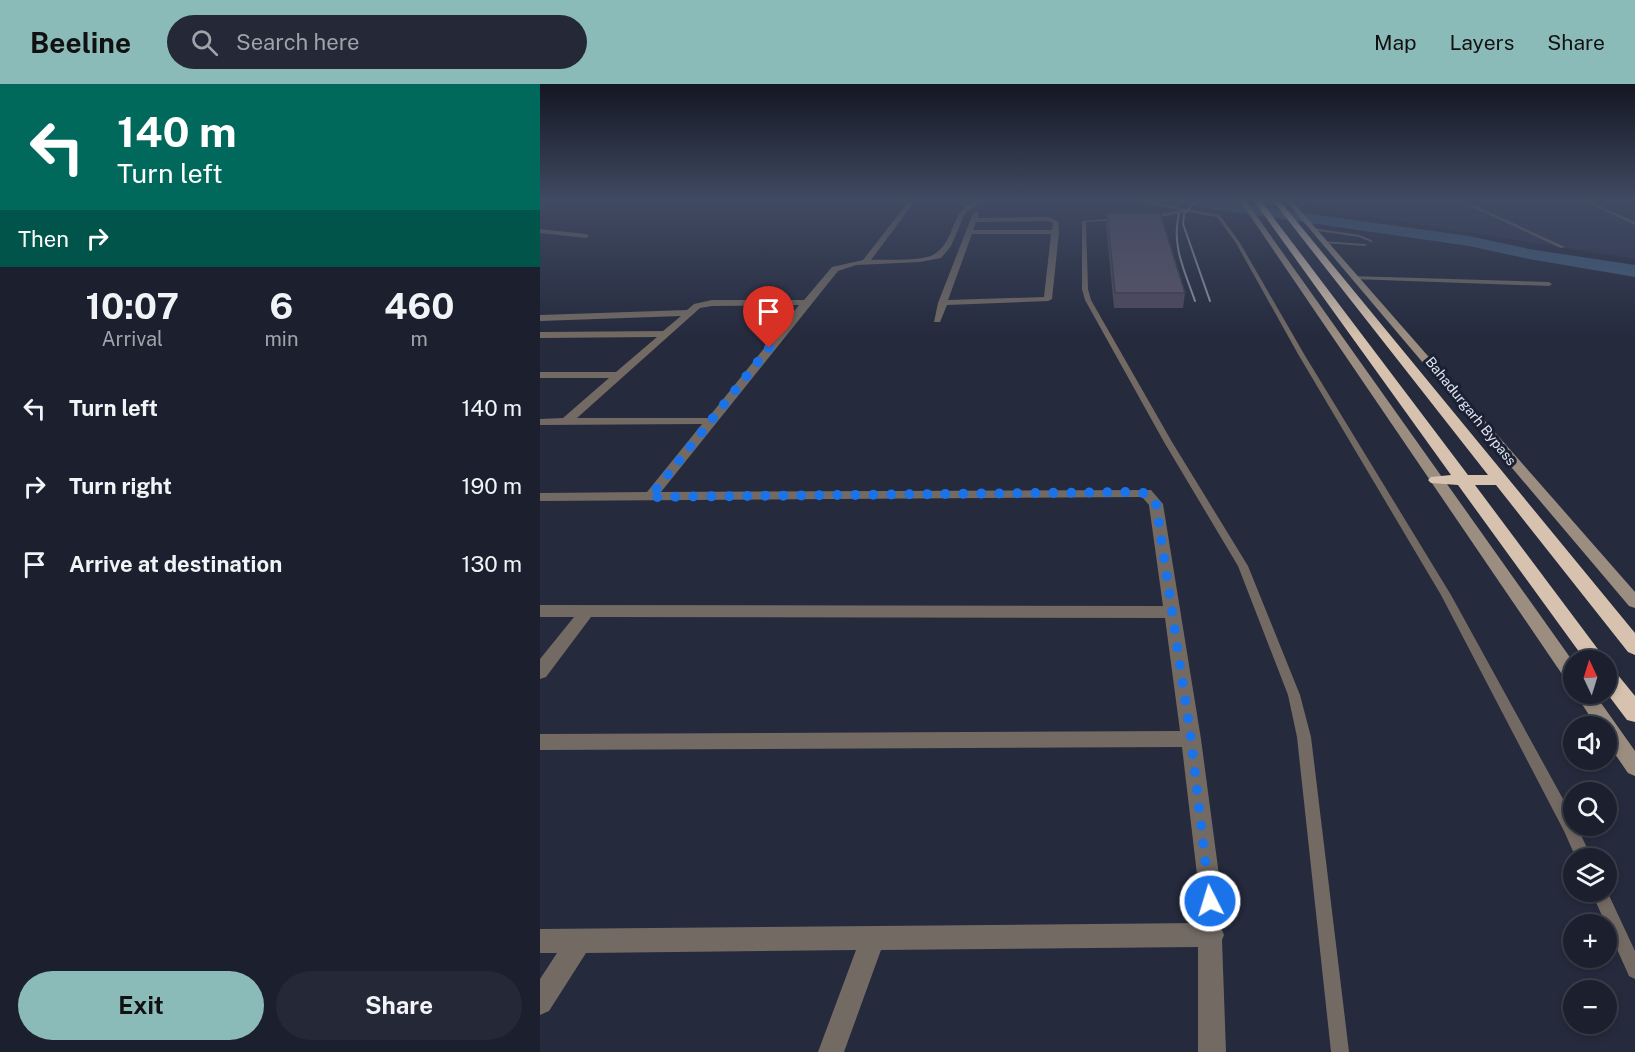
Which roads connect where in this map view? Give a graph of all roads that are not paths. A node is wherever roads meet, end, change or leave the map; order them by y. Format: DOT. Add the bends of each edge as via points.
graph roads {
  1 [pos="878,246"];
  2 [pos="947,246"];
  3 [pos="964,246"];
  4 [pos="1054,246"];
  5 [pos="1084,246"];
  6 [pos="1240,246"];
  7 [pos="1280,246"];
  8 [pos="1284,246"];
  9 [pos="1320,246"];
  10 [pos="1327,246"];
  11 [pos="866,262"];
  12 [pos="1353,277"];
  13 [pos="1549,284"];
  14 [pos="806,302"];
  15 [pos="942,303"];
  16 [pos="688,313"];
  17 [pos="540,318"];
  18 [pos="936,320"];
  19 [pos="663,334"];
  20 [pos="540,335"];
  21 [pos="540,375"];
  22 [pos="618,375"];
  23 [pos="540,422"];
  24 [pos="566,422"];
  25 [pos="710,422"];
  26 [pos="1436,480"];
  27 [pos="1462,480"];
  28 [pos="1501,480"];
  29 [pos="540,497"];
  30 [pos="650,497"];
  31 [pos="1635,602"];
  32 [pos="540,611"];
  33 [pos="587,611"];
  34 [pos="1173,612"];
  35 [pos="1635,647"];
  36 [pos="1589,650"];
  37 [pos="1563,662"];
  38 [pos="540,672"];
  39 [pos="1617,689"];
  40 [pos="1592,704"];
  41 [pos="1635,713"];
  42 [pos="1191,739"];
  43 [pos="540,742"];
  44 [pos="1635,767"];
  45 [pos="1579,848"];
  46 [pos="1604,902"];
  47 [pos="1212,935"];
  48 [pos="873,938"];
  49 [pos="580,940"];
  50 [pos="540,941"];
  51 [pos="1635,970"];
  52 [pos="540,1002"];
  53 [pos="831,1052"];
  54 [pos="1212,1052"];
  55 [pos="1340,1052"];
  1 -- 11 [label="street"];
  2 -- 11 [label="street" via="938,256 921,260"];
  3 -- 15 [label="street"];
  4 -- 15 [label="street" via="1046,300"];
  5 -- 55 [label="lane" via="1085,289 1093,311 1243,566 1294,695 1304,737"];
  6 -- 45 [label="lane" via="1446,595"];
  7 -- 26 [label="main road"];
  8 -- 27 [label="highway"];
  9 -- 28 [label="highway, Bahadurgarh Bypass"];
  10 -- 12 [label="main road"];
  11 -- 14 [label="street" via="835,269"];
  12 -- 13 [label="lane"];
  12 -- 31 [label="main road"];
  14 -- 16 [label="street" via="701,304"];
  14 -- 25 [label="street"];
  15 -- 18 [label="street"];
  16 -- 17 [label="street"];
  16 -- 19 [label="street"];
  19 -- 20 [label="street"];
  19 -- 22 [label="street"];
  21 -- 22 [label="street"];
  22 -- 24 [label="street"];
  23 -- 24 [label="street"];
  24 -- 25 [label="street"];
  25 -- 30 [label="street"];
  26 -- 27 [label="highway"];
  26 -- 37 [label="main road"];
  27 -- 28 [label="highway"];
  27 -- 36 [label="highway"];
  28 -- 35 [label="highway, Bahadurgarh Bypass"];
  29 -- 30 [label="street"];
  30 -- 34 [label="street" via="1146,493 1156,504"];
  32 -- 33 [label="street"];
  33 -- 34 [label="street"];
  33 -- 38 [label="street"];
  34 -- 42 [label="street"];
  39 -- 41 [label="highway"];
  40 -- 44 [label="main road"];
  42 -- 43 [label="street"];
  42 -- 47 [label="street"];
  46 -- 51 [label="lane"];
  47 -- 48 [label="street"];
  47 -- 54 [label="street"];
  48 -- 49 [label="street"];
  48 -- 53 [label="street"];
  49 -- 50 [label="street"];
  49 -- 52 [label="street"];
}
